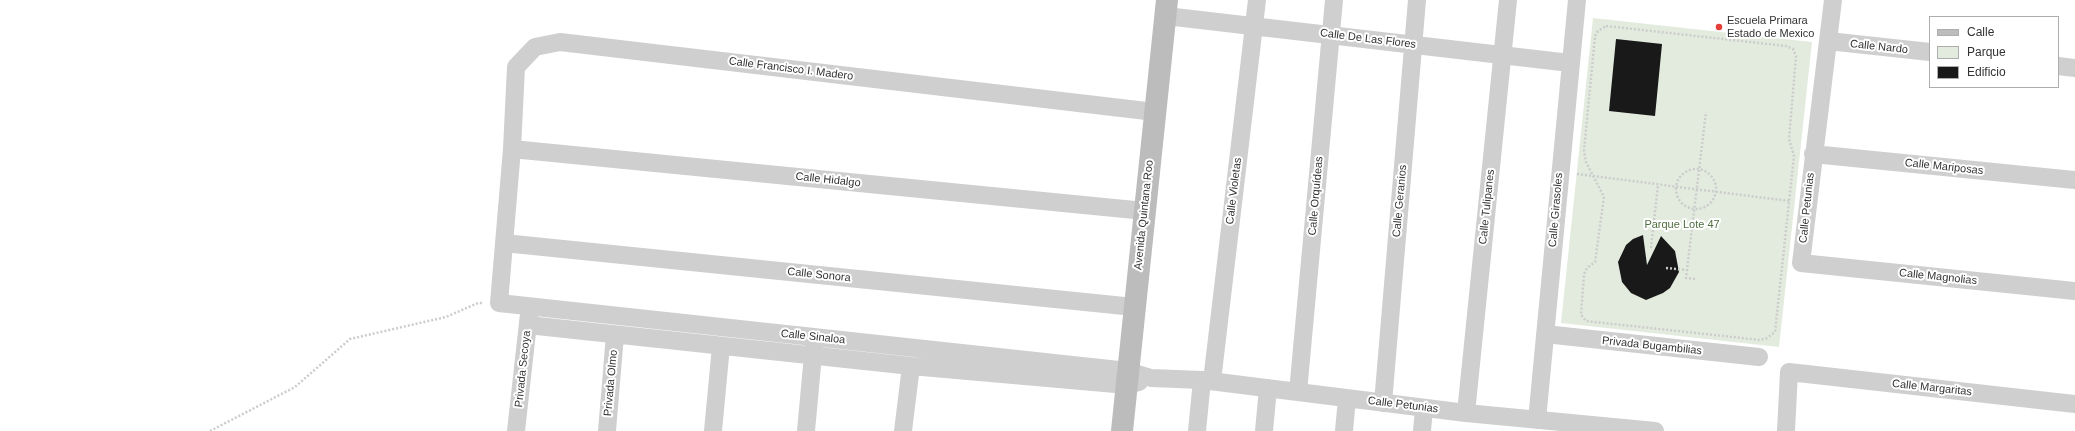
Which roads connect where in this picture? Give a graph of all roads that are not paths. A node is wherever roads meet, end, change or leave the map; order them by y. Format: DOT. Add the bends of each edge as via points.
graph roads {
  1 [pos="1257,0"];
  2 [pos="1334,0"];
  3 [pos="1417,0"];
  4 [pos="1508,0"];
  5 [pos="1577,0"];
  6 [pos="1833,0"];
  7 [pos="1166,8"];
  8 [pos="1254,26"];
  9 [pos="1331,35"];
  10 [pos="1828,41"];
  11 [pos="1414,45"];
  12 [pos="1929,52"];
  13 [pos="1502,55"];
  14 [pos="1570,63"];
  15 [pos="2059,66"];
  16 [pos="2075,68"];
  17 [pos="1155,112"];
  18 [pos="512,149"];
  19 [pos="1813,154"];
  20 [pos="2075,180"];
  21 [pos="1145,211"];
  22 [pos="504,243"];
  23 [pos="1801,262"];
  24 [pos="2075,291"];
  25 [pos="499,303"];
  26 [pos="530,307"];
  27 [pos="1134,307"];
  28 [pos="528,326"];
  29 [pos="1545,334"];
  30 [pos="615,335"];
  31 [pos="815,337"];
  32 [pos="721,346"];
  33 [pos="813,356"];
  34 [pos="1759,357"];
  35 [pos="911,366"];
  36 [pos="1127,378"];
  37 [pos="1207,381"];
  38 [pos="1268,388"];
  39 [pos="1298,392"];
  40 [pos="1347,398"];
  41 [pos="1383,403"];
  42 [pos="2075,404"];
  43 [pos="1424,408"];
  44 [pos="1466,413"];
  45 [pos="1537,420"];
  46 [pos="1499,424"];
  47 [pos="1578,427"];
  48 [pos="516,431"];
  49 [pos="607,431"];
  50 [pos="713,431"];
  51 [pos="806,431"];
  52 [pos="902,431"];
  53 [pos="1122,431"];
  54 [pos="1197,431"];
  55 [pos="1264,431"];
  56 [pos="1344,431"];
  57 [pos="1422,431"];
  58 [pos="1655,431"];
  59 [pos="1786,431"];
  1 -- 8 [label="street, Calle Violetas"];
  2 -- 9 [label="street, Calle Orquídeas"];
  3 -- 11 [label="street, Calle Geranios"];
  4 -- 13 [label="street, Calle Tulipanes"];
  5 -- 14 [label="street, Calle Girasoles"];
  6 -- 10 [label="street"];
  7 -- 8 [label="street, Calle De Las Flores"];
  7 -- 17 [label="main road, Avenida Quintana Roo"];
  8 -- 9 [label="street, Calle De Las Flores"];
  8 -- 37 [label="street, Calle Violetas"];
  9 -- 11 [label="street, Calle De Las Flores"];
  9 -- 39 [label="street, Calle Orquídeas"];
  10 -- 12 [label="street, Calle Nardo"];
  10 -- 19 [label="street, Calle Petunias"];
  11 -- 13 [label="street, Calle De Las Flores"];
  11 -- 41 [label="street, Calle Geranios"];
  13 -- 14 [label="street, Calle De Las Flores"];
  13 -- 44 [label="street, Calle Tulipanes"];
  14 -- 29 [label="street, Calle Girasoles"];
  15 -- 16 [label="street"];
  17 -- 18 [label="street, Calle Francisco I. Madero" via="560,42 535,47 516,66"];
  17 -- 21 [label="main road, Avenida Quintana Roo"];
  18 -- 21 [label="street, Calle Hidalgo"];
  18 -- 22 [label="street, Calle Francisco I. Madero"];
  19 -- 20 [label="street, Calle Mariposas"];
  19 -- 23 [label="street, Calle Petunias"];
  21 -- 27 [label="main road, Avenida Quintana Roo"];
  22 -- 25 [label="street, Calle Francisco I. Madero"];
  22 -- 27 [label="street, Calle Sonora"];
  23 -- 24 [label="street, Calle Magnolias"];
  25 -- 26 [label="street, Calle Sinaloa"];
  26 -- 28 [label="street, Privada Secoya"];
  26 -- 31 [label="street, Calle Sinaloa"];
  27 -- 36 [label="main road, Avenida Quintana Roo"];
  28 -- 30 [label="street, Calle Sinaloa"];
  28 -- 48 [label="street, Privada Secoya"];
  29 -- 34 [label="street, Privada Bugambilias"];
  29 -- 45 [label="street, Calle Girasoles"];
  30 -- 32 [label="street, Calle Sinaloa"];
  30 -- 49 [label="street, Privada Olmo"];
  31 -- 33 [label="street"];
  31 -- 36 [label="street, Calle Sinaloa"];
  32 -- 33 [label="street, Calle Sinaloa"];
  32 -- 50 [label="street"];
  33 -- 35 [label="street, Calle Sinaloa"];
  33 -- 51 [label="street"];
  35 -- 36 [label="street, Calle Sinaloa"];
  35 -- 52 [label="street"];
  36 -- 37 [label="street, Calle Petunias"];
  36 -- 53 [label="main road, Avenida Quintana Roo"];
  37 -- 38 [label="street, Calle Petunias"];
  37 -- 54 [label="street, Calle Violetas"];
  38 -- 39 [label="street, Calle Petunias"];
  38 -- 55 [label="street"];
  39 -- 40 [label="street, Calle Petunias"];
  40 -- 41 [label="street, Calle Petunias"];
  40 -- 56 [label="street"];
  41 -- 43 [label="street, Calle Petunias"];
  42 -- 59 [label="street, Calle Margaritas" via="1789,372"];
  43 -- 44 [label="street, Calle Petunias"];
  43 -- 57 [label="street"];
  44 -- 46 [label="street, Calle Petunias"];
  45 -- 46 [label="street, Calle Petunias"];
  45 -- 47 [label="street, Calle Petunias"];
  47 -- 58 [label="street, Calle Petunias"];
}
